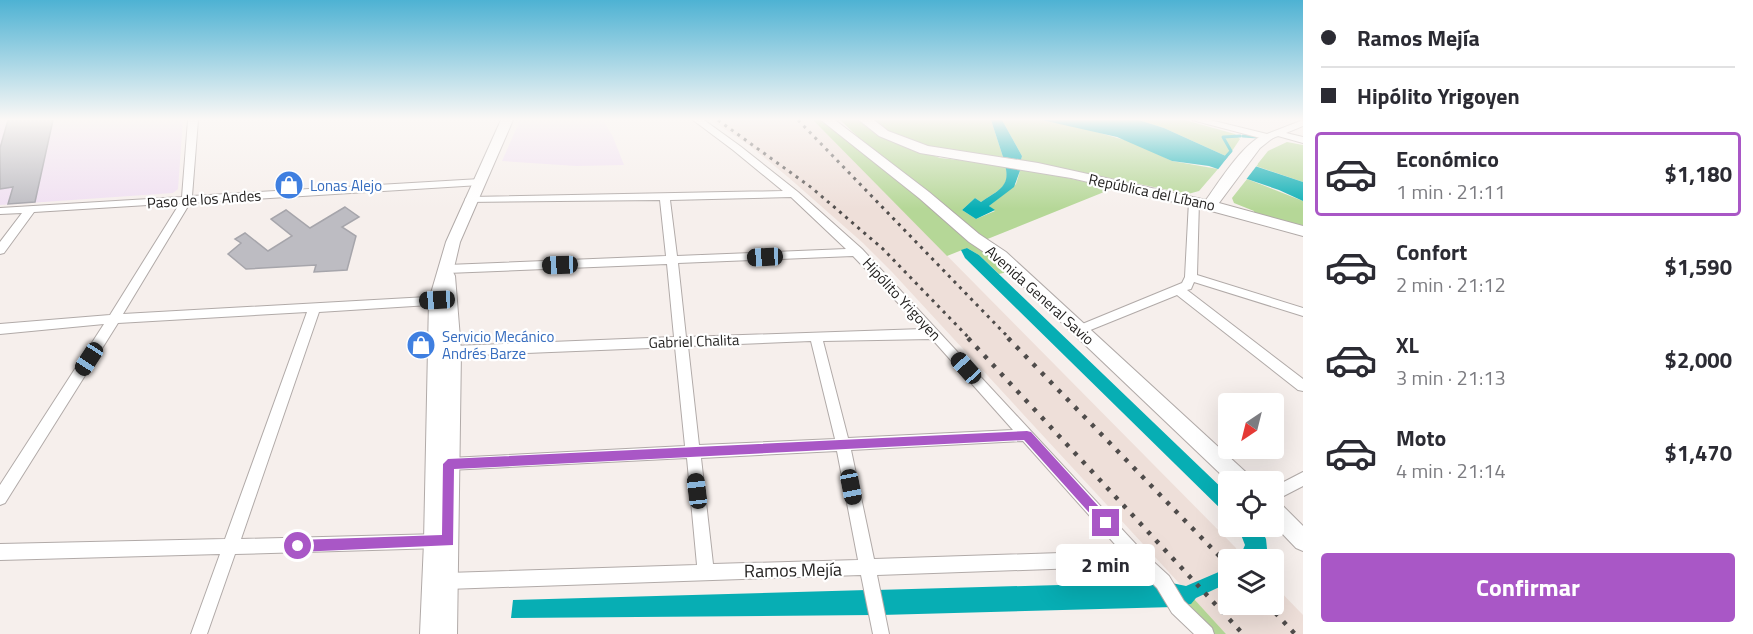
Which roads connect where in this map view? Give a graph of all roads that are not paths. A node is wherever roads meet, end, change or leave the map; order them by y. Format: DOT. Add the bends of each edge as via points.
graph roads {
  1 [pos="192,150"];
  2 [pos="196,150"];
  3 [pos="494,150"];
  4 [pos="738,150"];
  5 [pos="866,150"];
  6 [pos="869,150"];
  7 [pos="926,150"];
  8 [pos="1252,150"];
  9 [pos="882,162"];
  10 [pos="480,182"];
  11 [pos="794,194"];
  12 [pos="664,197"];
  13 [pos="191,200"];
  14 [pos="470,200"];
  15 [pos="1194,201"];
  16 [pos="1211,204"];
  17 [pos="30,210"];
  18 [pos="0,211"];
  19 [pos="1303,231"];
  20 [pos="0,250"];
  21 [pos="858,252"];
  22 [pos="673,261"];
  23 [pos="447,269"];
  24 [pos="1191,277"];
  25 [pos="1180,291"];
  26 [pos="443,300"];
  27 [pos="315,307"];
  28 [pos="1303,312"];
  29 [pos="114,319"];
  30 [pos="0,329"];
  31 [pos="1079,330"];
  32 [pos="935,334"];
  33 [pos="816,336"];
  34 [pos="680,341"];
  35 [pos="452,351"];
  36 [pos="1303,386"];
  37 [pos="1027,435"];
  38 [pos="843,445"];
  39 [pos="692,451"];
  40 [pos="448,464"];
  41 [pos="1231,471"];
  42 [pos="1303,479"];
  43 [pos="1284,489"];
  44 [pos="0,498"];
  45 [pos="1284,521"];
  46 [pos="442,541"];
  47 [pos="1303,541"];
  48 [pos="230,548"];
  49 [pos="0,552"];
  50 [pos="1138,558"];
  51 [pos="868,569"];
  52 [pos="706,571"];
  53 [pos="447,581"];
  54 [pos="199,634"];
  55 [pos="431,634"];
  56 [pos="446,634"];
  57 [pos="881,634"];
  58 [pos="1206,634"];
  1 -- 13 [label="street"];
  2 -- 13 [label="street"];
  3 -- 10 [label="main road"];
  4 -- 11 [label="street, Hipólito Yrigoyen"];
  5 -- 9 [label="main road, Avenida General Savio"];
  6 -- 9 [label="main road"];
  7 -- 15 [label="main road, República del Líbano" via="1022,164"];
  8 -- 16 [label="main road"];
  9 -- 31 [label="main road, Avenida General Savio" via="1000,256"];
  10 -- 13 [label="street, Paso de los Andes"];
  10 -- 14 [label="main road"];
  11 -- 12 [label="street"];
  11 -- 21 [label="street, Hipólito Yrigoyen"];
  12 -- 14 [label="street"];
  12 -- 22 [label="street"];
  13 -- 17 [label="street, Paso de los Andes"];
  13 -- 29 [label="street"];
  14 -- 23 [label="main road"];
  15 -- 16 [label="main road, República del Líbano"];
  15 -- 24 [label="street"];
  16 -- 19 [label="main road, República del Líbano"];
  17 -- 18 [label="street, Paso de los Andes"];
  17 -- 20 [label="street"];
  21 -- 22 [label="street"];
  21 -- 32 [label="street, Hipólito Yrigoyen"];
  22 -- 23 [label="street"];
  22 -- 34 [label="street"];
  23 -- 26 [label="main road"];
  24 -- 25 [label="street"];
  24 -- 28 [label="street"];
  25 -- 31 [label="street"];
  25 -- 36 [label="street"];
  26 -- 27 [label="street"];
  26 -- 35 [label="main road"];
  26 -- 46 [label="main road"];
  27 -- 29 [label="street"];
  27 -- 48 [label="street"];
  29 -- 30 [label="street"];
  29 -- 44 [label="street"];
  31 -- 41 [label="main road, Avenida General Savio"];
  32 -- 33 [label="street, Gabriel Chalita"];
  32 -- 37 [label="street, Hipólito Yrigoyen"];
  33 -- 34 [label="street, Gabriel Chalita"];
  33 -- 38 [label="street"];
  34 -- 35 [label="street, Gabriel Chalita"];
  34 -- 39 [label="street"];
  35 -- 40 [label="main road"];
  37 -- 38 [label="street"];
  37 -- 50 [label="street, Hipólito Yrigoyen"];
  38 -- 39 [label="street"];
  38 -- 51 [label="street"];
  39 -- 40 [label="street"];
  39 -- 52 [label="street"];
  40 -- 46 [label="main road"];
  42 -- 43 [label="street"];
  45 -- 47 [label="main road"];
  46 -- 48 [label="street"];
  46 -- 53 [label="main road"];
  46 -- 55 [label="main road"];
  48 -- 49 [label="street"];
  48 -- 54 [label="street"];
  50 -- 51 [label="street, Ramos Mejía"];
  50 -- 58 [label="street, Hipólito Yrigoyen"];
  51 -- 52 [label="street, Ramos Mejía"];
  51 -- 57 [label="street"];
  52 -- 53 [label="street, Ramos Mejía"];
  53 -- 56 [label="main road"];
}
